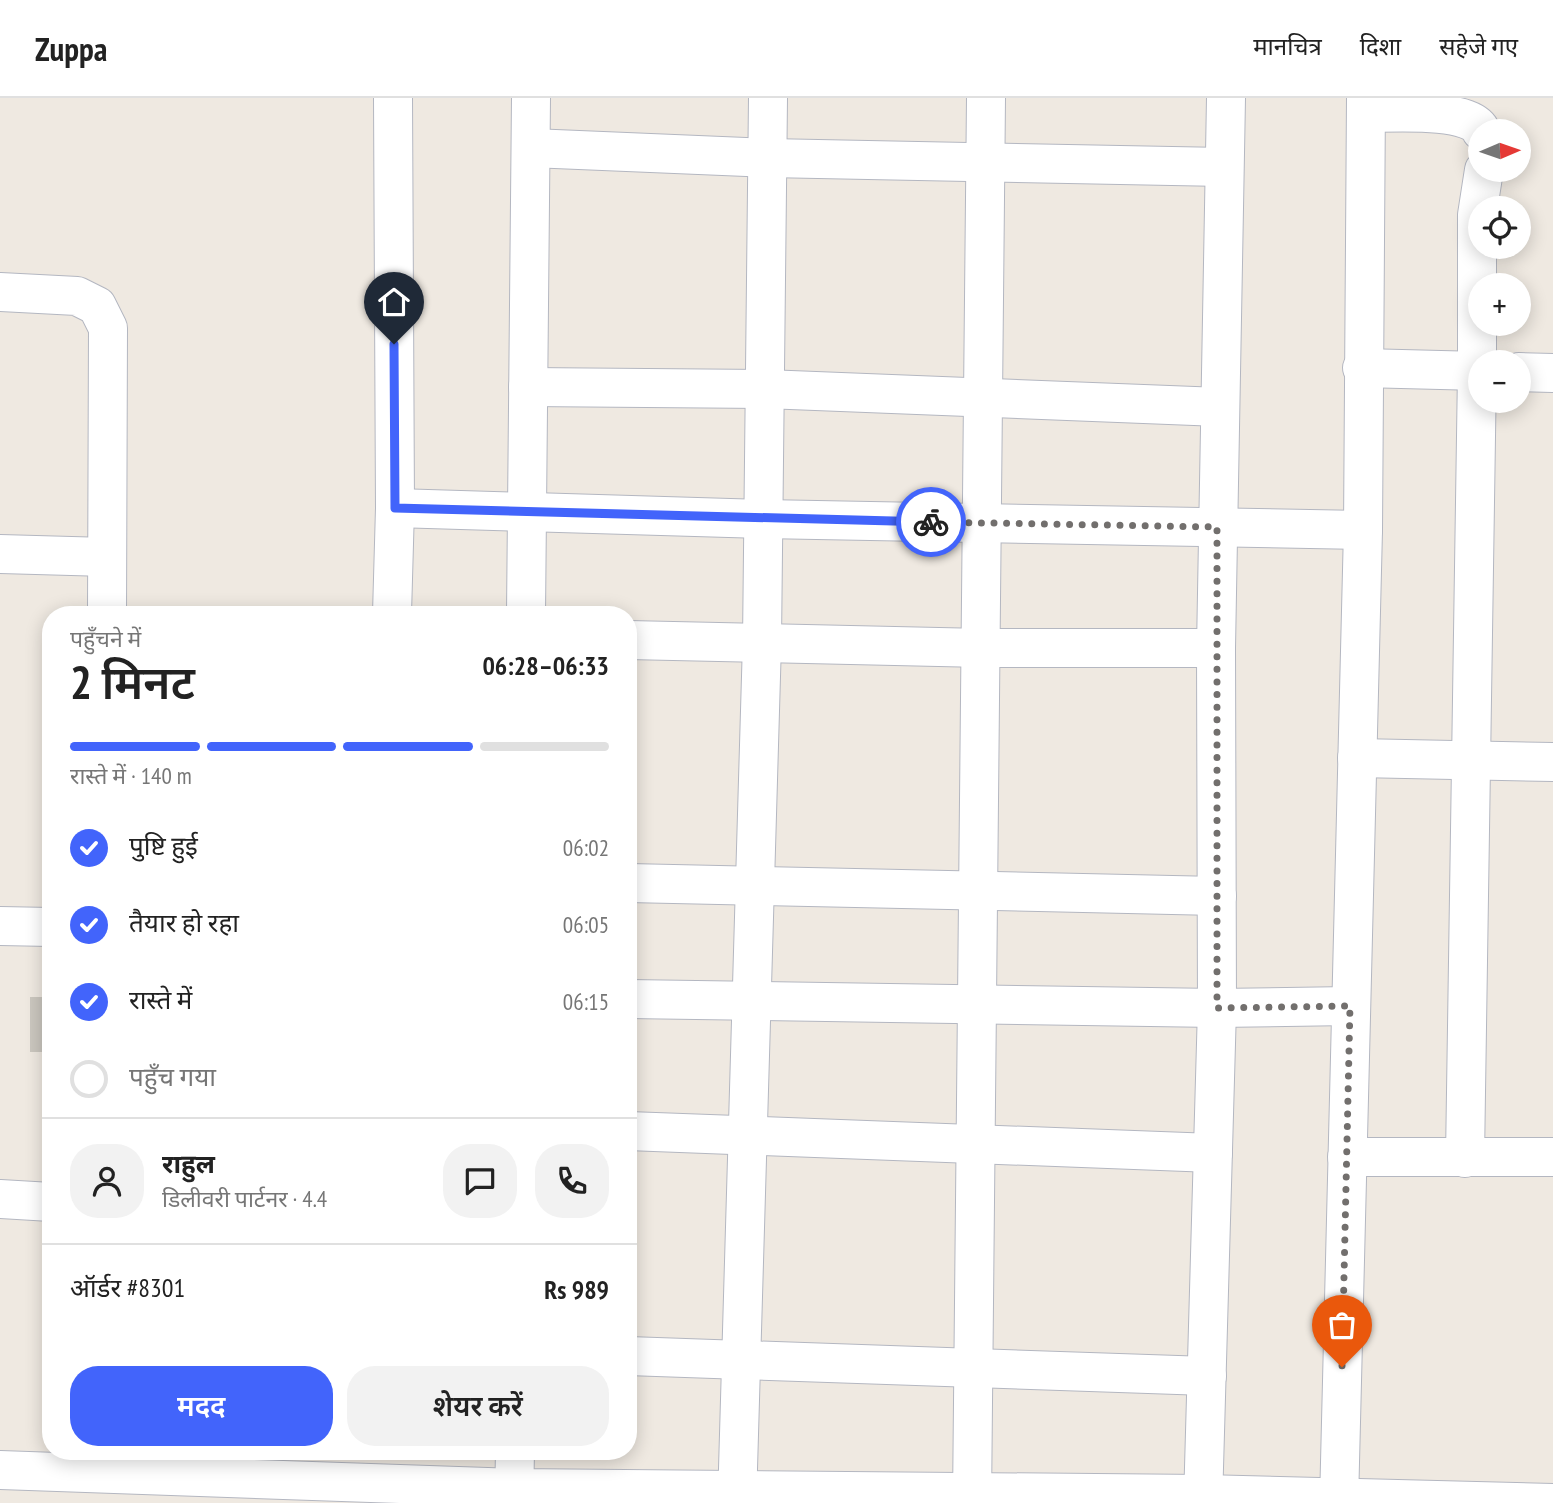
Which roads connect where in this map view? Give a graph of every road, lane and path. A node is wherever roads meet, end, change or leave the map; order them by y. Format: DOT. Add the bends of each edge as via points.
graph roads {
  1 [pos="393,98"];
  2 [pos="531,98"];
  3 [pos="768,98"];
  4 [pos="986,98"];
  5 [pos="1226,98"];
  6 [pos="1366,105"];
  7 [pos="1469,119"];
  8 [pos="531,148"];
  9 [pos="768,158"];
  10 [pos="986,163"];
  11 [pos="1224,167"];
  12 [pos="1482,182"];
  13 [pos="0,292"];
  14 [pos="1479,350"];
  15 [pos="1362,368"];
  16 [pos="1468,371"];
  17 [pos="1531,372"];
  18 [pos="1553,373"];
  19 [pos="528,387"];
  20 [pos="765,389"];
  21 [pos="984,396"];
  22 [pos="1220,407"];
  23 [pos="1478,413"];
  24 [pos="395,508"];
  25 [pos="527,513"];
  26 [pos="763,519"];
  27 [pos="982,523"];
  28 [pos="1217,527"];
  29 [pos="1363,530"];
  30 [pos="0,554"];
  31 [pos="107,557"];
  32 [pos="107,606"];
  33 [pos="392,606"];
  34 [pos="526,606"];
  35 [pos="637,640"];
  36 [pos="762,642"];
  37 [pos="983,648"];
  38 [pos="1216,648"];
  39 [pos="1357,758"];
  40 [pos="1471,760"];
  41 [pos="1553,762"];
  42 [pos="637,883"];
  43 [pos="755,883"];
  44 [pos="980,892"];
  45 [pos="1217,896"];
  46 [pos="0,926"];
  47 [pos="42,927"];
  48 [pos="637,999"];
  49 [pos="751,1002"];
  50 [pos="979,1004"];
  51 [pos="1350,1006"];
  52 [pos="1217,1008"];
  53 [pos="637,1130"];
  54 [pos="747,1133"];
  55 [pos="974,1144"];
  56 [pos="1213,1153"];
  57 [pos="1347,1157"];
  58 [pos="1553,1157"];
  59 [pos="1465,1158"];
  60 [pos="0,1199"];
  61 [pos="42,1201"];
  62 [pos="637,1356"];
  63 [pos="741,1359"];
  64 [pos="974,1370"];
  65 [pos="1207,1376"];
  66 [pos="0,1470"];
  67 [pos="372,1479"];
  68 [pos="515,1480"];
  69 [pos="737,1497"];
  70 [pos="972,1497"];
  71 [pos="1203,1499"];
  72 [pos="1339,1501"];
  73 [pos="1553,1503"];
  1 -- 24 [label="street"];
  2 -- 8 [label="street"];
  3 -- 9 [label="street"];
  4 -- 10 [label="street"];
  5 -- 11 [label="street"];
  6 -- 7 [label="street"];
  6 -- 15 [label="street"];
  8 -- 9 [label="street"];
  8 -- 19 [label="street"];
  9 -- 10 [label="street"];
  9 -- 20 [label="street"];
  10 -- 11 [label="street"];
  10 -- 21 [label="street"];
  11 -- 22 [label="street"];
  12 -- 14 [label="street" via="1477,215"];
  13 -- 31 [label="street" via="77,296 97,306 108,328"];
  15 -- 16 [label="street"];
  15 -- 29 [label="street"];
  17 -- 18 [label="street"];
  19 -- 20 [label="street"];
  19 -- 25 [label="street"];
  20 -- 21 [label="street"];
  20 -- 26 [label="street"];
  21 -- 22 [label="street"];
  21 -- 27 [label="street"];
  22 -- 28 [label="street"];
  23 -- 40 [label="street"];
  24 -- 25 [label="street"];
  24 -- 33 [label="street"];
  25 -- 26 [label="street"];
  25 -- 34 [label="street"];
  26 -- 27 [label="street"];
  26 -- 36 [label="street"];
  27 -- 28 [label="street"];
  27 -- 37 [label="street"];
  28 -- 29 [label="street"];
  28 -- 38 [label="street"];
  29 -- 39 [label="street"];
  30 -- 31 [label="street"];
  31 -- 32 [label="street"];
  35 -- 36 [label="street"];
  36 -- 37 [label="street"];
  36 -- 43 [label="street"];
  37 -- 38 [label="street"];
  37 -- 44 [label="street"];
  38 -- 45 [label="street"];
  39 -- 40 [label="street"];
  39 -- 51 [label="street"];
  40 -- 41 [label="street"];
  40 -- 59 [label="street"];
  42 -- 43 [label="street"];
  43 -- 44 [label="street"];
  43 -- 49 [label="street"];
  44 -- 45 [label="street"];
  44 -- 50 [label="street"];
  45 -- 52 [label="street"];
  46 -- 47 [label="street"];
  48 -- 49 [label="street"];
  49 -- 50 [label="street"];
  49 -- 54 [label="street"];
  50 -- 52 [label="street"];
  50 -- 55 [label="street"];
  51 -- 52 [label="street"];
  51 -- 57 [label="street"];
  52 -- 56 [label="street"];
  53 -- 54 [label="street"];
  54 -- 55 [label="street"];
  54 -- 63 [label="street"];
  55 -- 56 [label="street"];
  55 -- 64 [label="street"];
  56 -- 65 [label="street"];
  57 -- 59 [label="street"];
  57 -- 72 [label="street"];
  58 -- 59 [label="street"];
  60 -- 61 [label="street"];
  62 -- 63 [label="street"];
  63 -- 64 [label="street"];
  63 -- 69 [label="street"];
  64 -- 65 [label="street"];
  64 -- 70 [label="street"];
  65 -- 71 [label="street"];
  66 -- 67 [label="street"];
  67 -- 68 [label="street"];
  68 -- 69 [label="street"];
  69 -- 70 [label="street"];
  70 -- 71 [label="street"];
  71 -- 72 [label="street"];
  72 -- 73 [label="street"];
}
